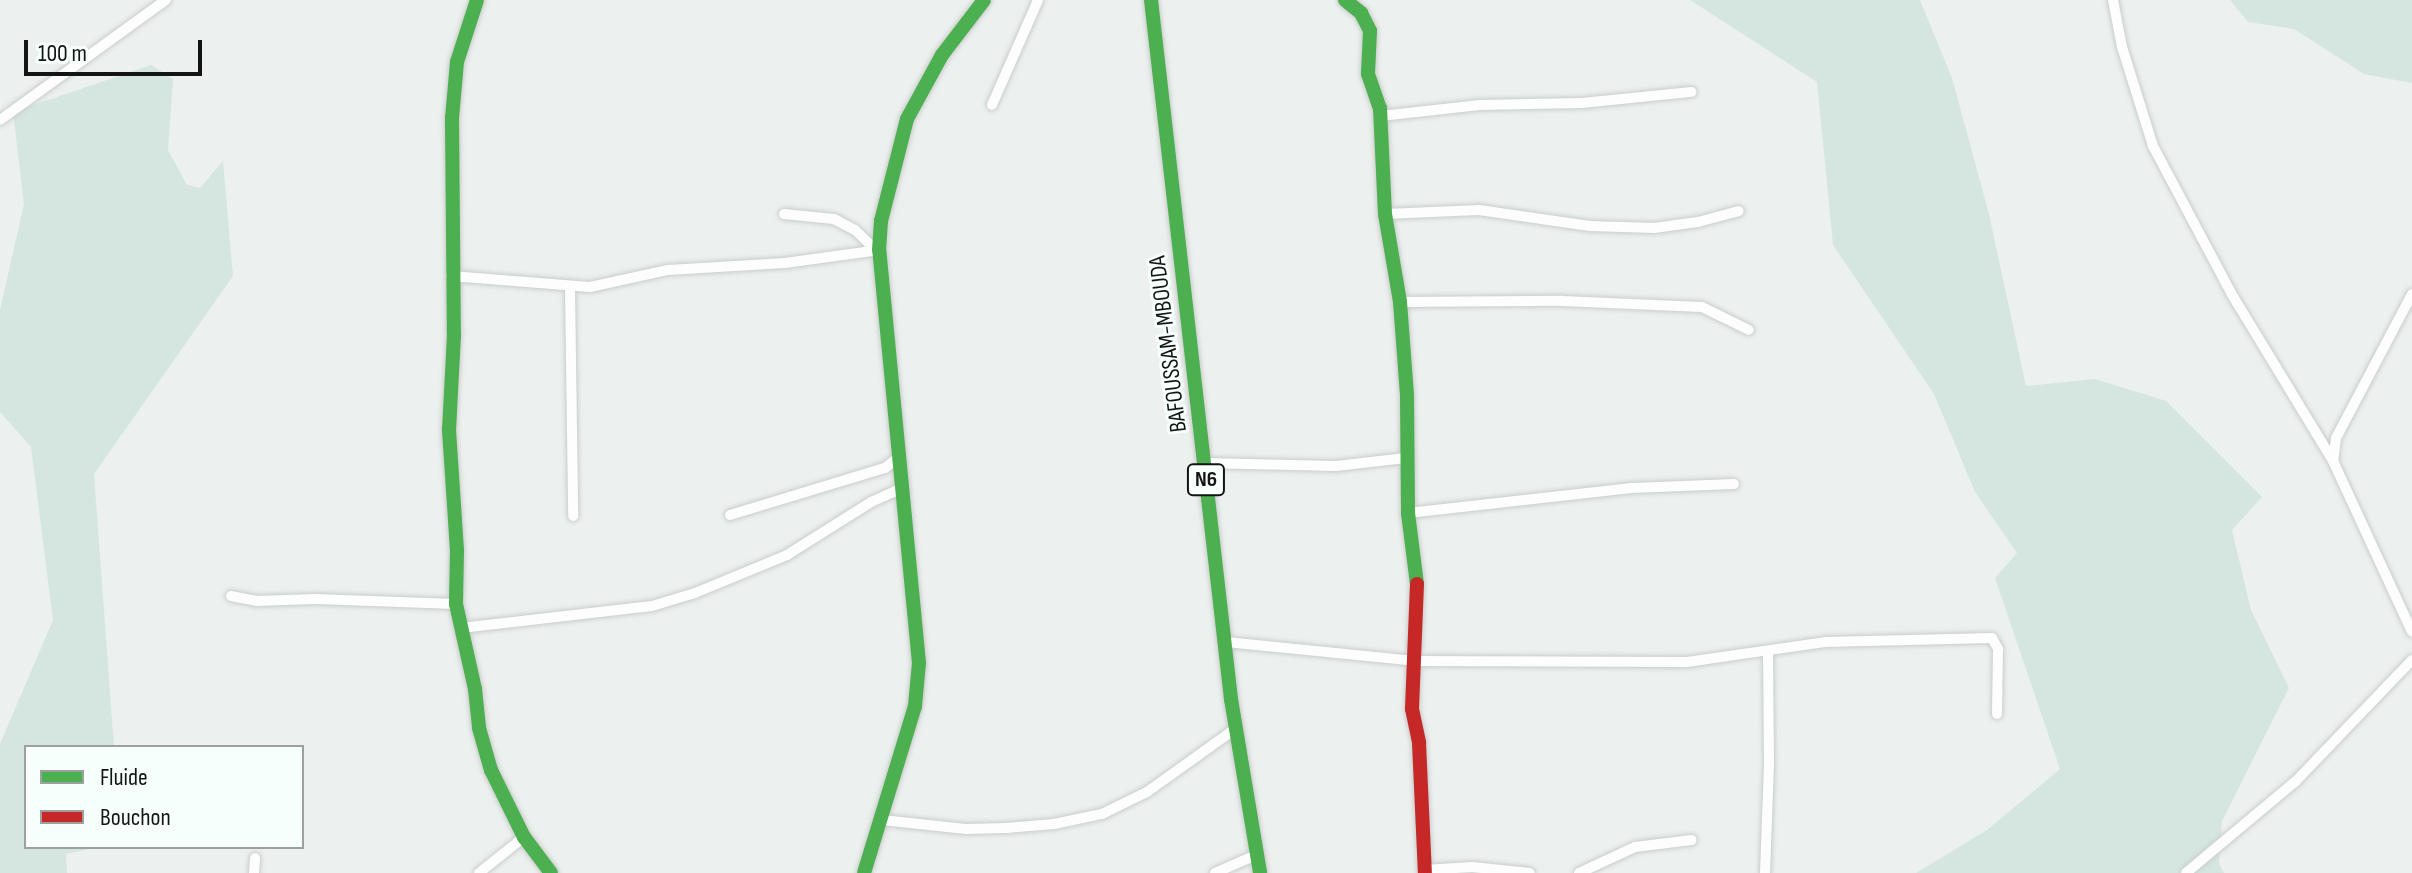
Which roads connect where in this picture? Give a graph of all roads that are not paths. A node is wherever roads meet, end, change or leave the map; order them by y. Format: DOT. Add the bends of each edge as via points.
graph roads {
  1 [pos="166,0"];
  2 [pos="477,0"];
  3 [pos="984,0"];
  4 [pos="1038,0"];
  5 [pos="1151,0"];
  6 [pos="1345,0"];
  7 [pos="2113,0"];
  8 [pos="1691,92"];
  9 [pos="992,105"];
  10 [pos="1381,116"];
  11 [pos="0,120"];
  12 [pos="1739,211"];
  13 [pos="784,214"];
  14 [pos="1385,214"];
  15 [pos="878,250"];
  16 [pos="451,276"];
  17 [pos="570,287"];
  18 [pos="2412,294"];
  19 [pos="1400,302"];
  20 [pos="1749,330"];
  21 [pos="900,456"];
  22 [pos="1406,458"];
  23 [pos="2333,461"];
  24 [pos="1204,463"];
  25 [pos="1734,484"];
  26 [pos="902,488"];
  27 [pos="1408,513"];
  28 [pos="730,515"];
  29 [pos="573,516"];
  30 [pos="231,596"];
  31 [pos="456,604"];
  32 [pos="461,628"];
  33 [pos="2412,632"];
  34 [pos="1226,642"];
  35 [pos="1768,651"];
  36 [pos="2412,660"];
  37 [pos="1415,661"];
  38 [pos="1997,714"];
  39 [pos="1235,729"];
  40 [pos="882,820"];
  41 [pos="524,837"];
  42 [pos="1692,840"];
  43 [pos="1256,855"];
  44 [pos="255,858"];
  45 [pos="1425,872"];
  46 [pos="254,873"];
  47 [pos="479,873"];
  48 [pos="551,873"];
  49 [pos="864,873"];
  50 [pos="1215,873"];
  51 [pos="1260,873"];
  52 [pos="1530,873"];
  53 [pos="1579,873"];
  54 [pos="1765,873"];
  55 [pos="2186,873"];
  1 -- 11 [label="street"];
  2 -- 16 [label="main road" via="457,62"];
  3 -- 15 [label="main road" via="942,55 907,119"];
  4 -- 9 [label="street"];
  5 -- 24 [label="main road, BAFOUSSAM-MBOUDA / N6"];
  6 -- 10 [label="main road" via="1361,13 1370,31 1368,74"];
  7 -- 23 [label="street" via="2153,146 2231,293"];
  8 -- 10 [label="street"];
  10 -- 14 [label="main road"];
  12 -- 14 [label="street" via="1654,228 1590,226 1479,210"];
  13 -- 15 [label="street" via="834,219"];
  14 -- 19 [label="main road"];
  15 -- 17 [label="street" via="785,263 668,270 610,286"];
  15 -- 21 [label="main road"];
  16 -- 17 [label="street"];
  16 -- 31 [label="main road" via="449,430"];
  17 -- 29 [label="street"];
  18 -- 23 [label="street" via="2336,438"];
  19 -- 20 [label="street" via="1702,307"];
  19 -- 22 [label="main road"];
  21 -- 26 [label="main road"];
  21 -- 28 [label="street" via="885,468"];
  22 -- 24 [label="street" via="1336,466"];
  22 -- 27 [label="main road"];
  23 -- 33 [label="street"];
  24 -- 34 [label="main road, BAFOUSSAM-MBOUDA / N6"];
  25 -- 27 [label="street" via="1632,488"];
  26 -- 32 [label="street" via="787,555 695,593 652,606"];
  26 -- 40 [label="main road" via="919,663 915,706"];
  27 -- 37 [label="main road" via="1417,574"];
  30 -- 31 [label="street" via="257,601"];
  31 -- 32 [label="main road"];
  32 -- 41 [label="main road" via="487,756"];
  34 -- 37 [label="street"];
  34 -- 39 [label="main road, BAFOUSSAM-MBOUDA / N6"];
  35 -- 37 [label="street" via="1687,662"];
  35 -- 38 [label="street" via="1825,642 1992,638 1998,649"];
  35 -- 54 [label="street"];
  36 -- 55 [label="street" via="2295,782"];
  37 -- 45 [label="main road" via="1412,709 1419,743"];
  39 -- 40 [label="street" via="1147,792 1102,814 1006,828"];
  39 -- 43 [label="main road, BAFOUSSAM-MBOUDA / N6"];
  40 -- 49 [label="main road"];
  41 -- 47 [label="street"];
  41 -- 48 [label="main road"];
  42 -- 53 [label="street" via="1625,850"];
  43 -- 50 [label="street"];
  43 -- 51 [label="main road, BAFOUSSAM-MBOUDA / N6"];
  44 -- 46 [label="street"];
  45 -- 52 [label="street" via="1472,867"];
}
